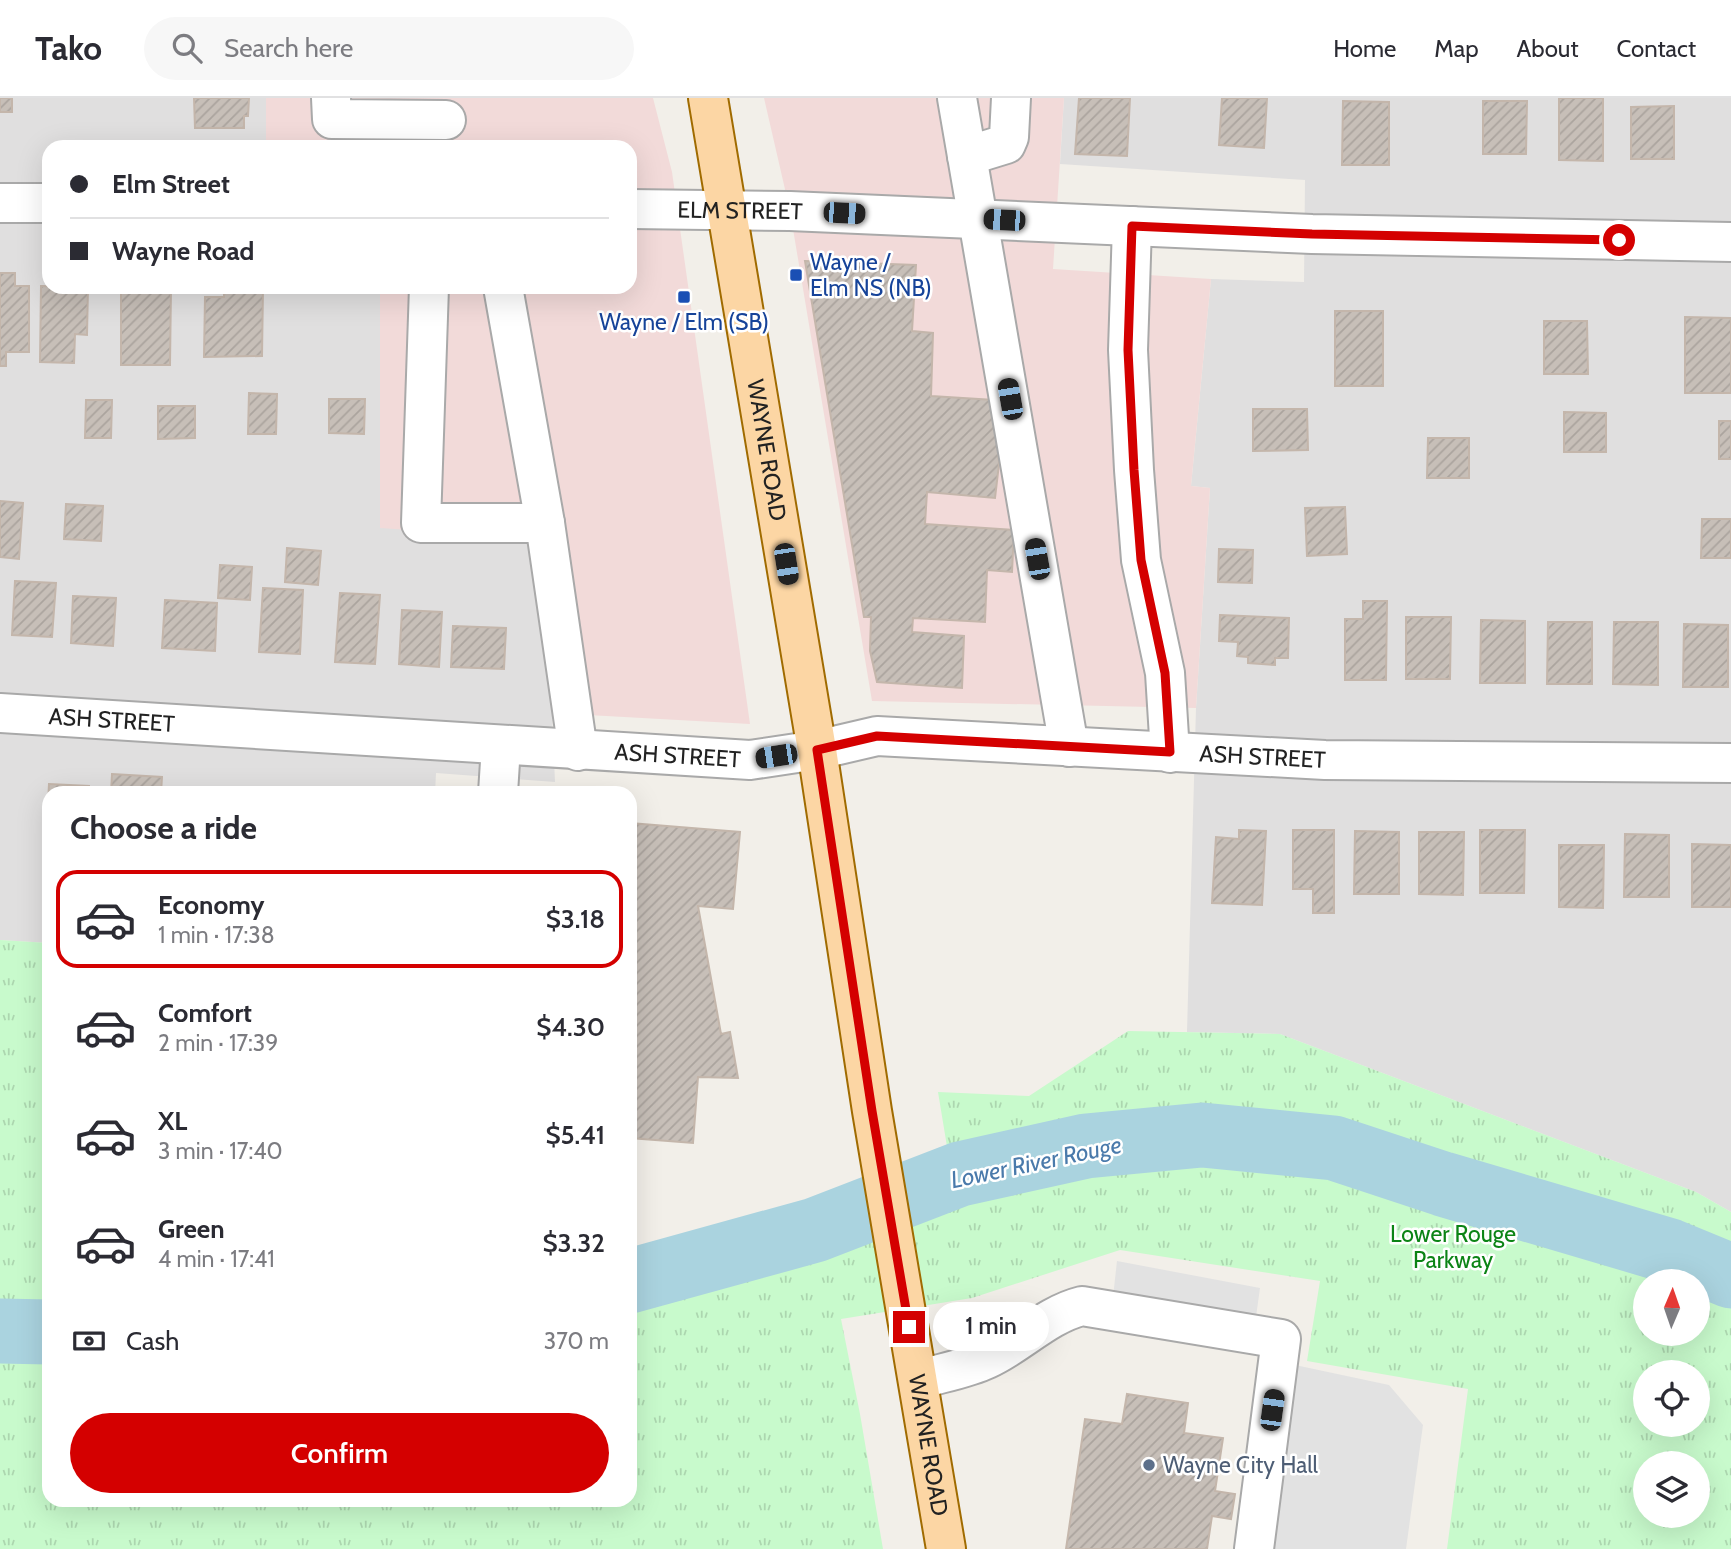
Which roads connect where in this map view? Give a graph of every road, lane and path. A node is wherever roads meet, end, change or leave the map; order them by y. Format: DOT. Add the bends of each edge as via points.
graph roads {
  1 [pos="331,98"];
  2 [pos="708,98"];
  3 [pos="957,98"];
  4 [pos="1011,98"];
  5 [pos="446,122"];
  6 [pos="967,156"];
  7 [pos="0,203"];
  8 [pos="42,203"];
  9 [pos="637,209"];
  10 [pos="727,210"];
  11 [pos="979,219"];
  12 [pos="1132,226"];
  13 [pos="1731,242"];
  14 [pos="429,294"];
  15 [pos="504,294"];
  16 [pos="545,523"];
  17 [pos="0,713"];
  18 [pos="501,746"];
  19 [pos="1069,747"];
  20 [pos="817,750"];
  21 [pos="579,751"];
  22 [pos="1170,752"];
  23 [pos="1731,763"];
  24 [pos="498,786"];
  25 [pos="918,1380"];
  26 [pos="946,1549"];
  27 [pos="1254,1549"];
  1 -- 5 [label="street" via="332,119"];
  2 -- 10 [label="main road, WAYNE ROAD"];
  3 -- 6 [label="street"];
  4 -- 6 [label="street" via="1006,144"];
  6 -- 11 [label="street"];
  7 -- 8 [label="street"];
  9 -- 10 [label="street, ELM STREET"];
  10 -- 11 [label="street, ELM STREET"];
  10 -- 20 [label="main road, WAYNE ROAD"];
  11 -- 12 [label="street, ELM STREET"];
  11 -- 19 [label="street"];
  12 -- 13 [label="street, ELM STREET"];
  12 -- 22 [label="street" via="1128,350 1134,470 1141,560 1165,673"];
  14 -- 16 [label="street" via="421,523"];
  15 -- 16 [label="street"];
  16 -- 21 [label="street"];
  17 -- 18 [label="street, ASH STREET"];
  18 -- 21 [label="street, ASH STREET"];
  18 -- 24 [label="street"];
  19 -- 20 [label="street, ASH STREET" via="877,736"];
  19 -- 22 [label="street, ASH STREET"];
  20 -- 21 [label="street, ASH STREET" via="750,760"];
  20 -- 25 [label="main road, WAYNE ROAD"];
  22 -- 23 [label="street, ASH STREET" via="1325,760"];
  25 -- 26 [label="main road, WAYNE ROAD"];
  25 -- 27 [label="street" via="986,1359 1082,1306 1281,1339"];
}
